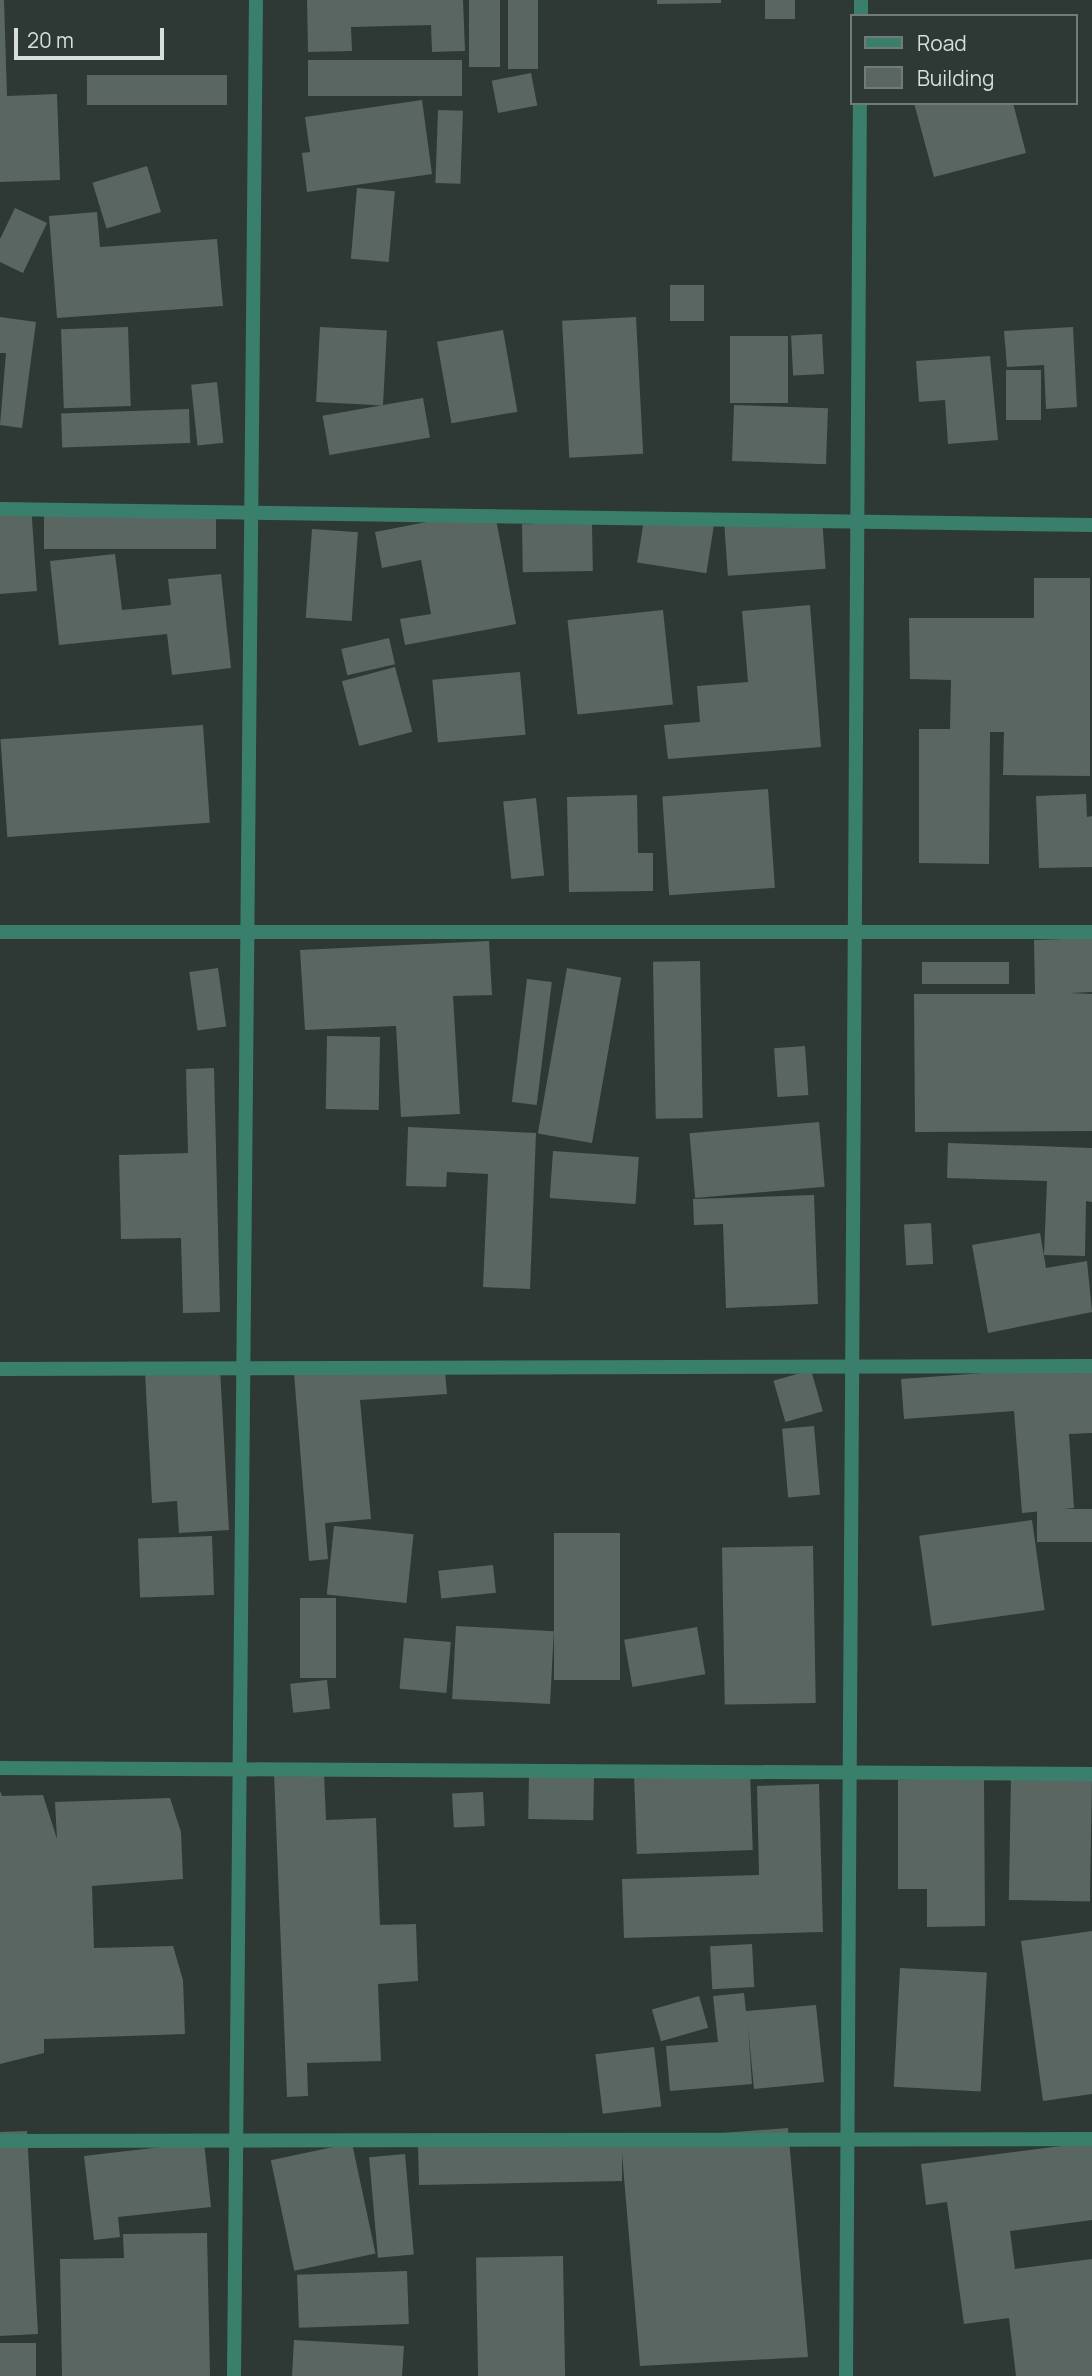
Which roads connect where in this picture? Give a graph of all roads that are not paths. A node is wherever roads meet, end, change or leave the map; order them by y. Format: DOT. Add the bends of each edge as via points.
graph roads {
  1 [pos="256,0"];
  2 [pos="860,105"];
  3 [pos="0,509"];
  4 [pos="251,510"];
  5 [pos="858,520"];
  6 [pos="1092,525"];
  7 [pos="248,931"];
  8 [pos="0,932"];
  9 [pos="855,932"];
  10 [pos="1092,932"];
  11 [pos="1092,1366"];
  12 [pos="243,1367"];
  13 [pos="852,1367"];
  14 [pos="0,1369"];
  15 [pos="0,1768"];
  16 [pos="239,1768"];
  17 [pos="849,1772"];
  18 [pos="1092,1774"];
  19 [pos="236,2138"];
  20 [pos="847,2139"];
  21 [pos="1092,2139"];
  22 [pos="0,2141"];
  23 [pos="234,2376"];
  24 [pos="846,2376"];
  1 -- 4 [label="street"];
  2 -- 5 [label="street"];
  3 -- 4 [label="street"];
  4 -- 5 [label="street"];
  4 -- 7 [label="street"];
  5 -- 6 [label="street"];
  5 -- 9 [label="street"];
  7 -- 8 [label="street"];
  7 -- 9 [label="street"];
  7 -- 12 [label="street"];
  9 -- 10 [label="street"];
  9 -- 13 [label="street"];
  11 -- 13 [label="street"];
  12 -- 13 [label="street"];
  12 -- 14 [label="street"];
  12 -- 16 [label="street"];
  13 -- 17 [label="street"];
  15 -- 16 [label="street"];
  16 -- 17 [label="street"];
  16 -- 19 [label="street"];
  17 -- 18 [label="street"];
  17 -- 20 [label="street"];
  19 -- 20 [label="street"];
  19 -- 22 [label="street"];
  19 -- 23 [label="street"];
  20 -- 21 [label="street"];
  20 -- 24 [label="street"];
}
